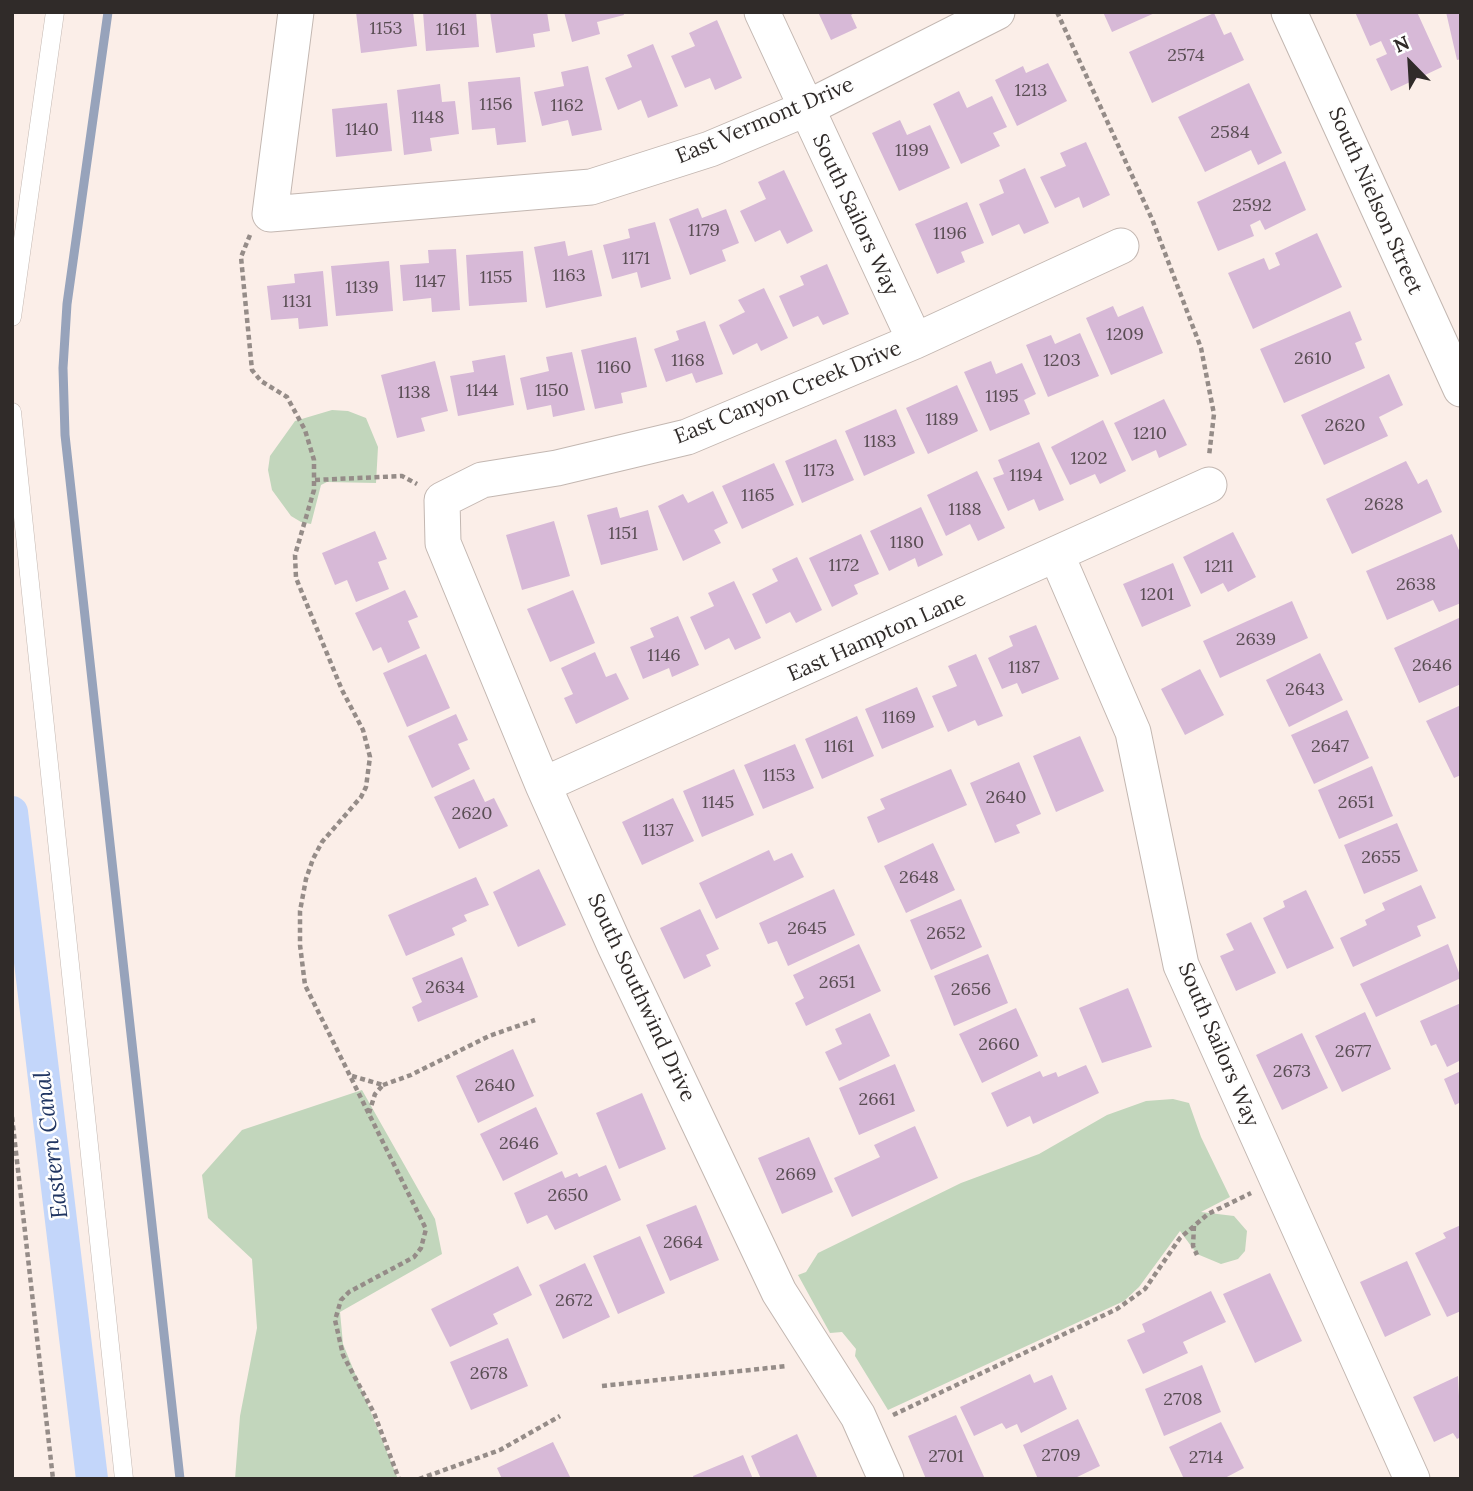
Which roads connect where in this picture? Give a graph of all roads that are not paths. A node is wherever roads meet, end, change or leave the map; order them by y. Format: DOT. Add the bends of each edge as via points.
graph roads {
  1 [pos="55,12"];
  2 [pos="296,12"];
  3 [pos="762,12"];
  4 [pos="997,12"];
  5 [pos="1289,12"];
  6 [pos="805,109"];
  7 [pos="1121,246"];
  8 [pos="12,317"];
  9 [pos="915,341"];
  10 [pos="1461,389"];
  11 [pos="12,412"];
  12 [pos="1209,485"];
  13 [pos="442,500"];
  14 [pos="1057,556"];
  15 [pos="543,785"];
  16 [pos="124,1479"];
  17 [pos="886,1479"];
  18 [pos="1412,1479"];
  1 -- 8 [label="lane"];
  2 -- 6 [label="street, East Vermont Drive" via="262,221 591,187 710,149"];
  3 -- 6 [label="street, South Sailors Way"];
  4 -- 6 [label="street, East Vermont Drive"];
  5 -- 10 [label="street, South Nielson Street"];
  6 -- 9 [label="street, South Sailors Way"];
  7 -- 9 [label="street, East Canyon Creek Drive"];
  9 -- 13 [label="street, East Canyon Creek Drive" via="687,437 557,468 482,480"];
  11 -- 16 [label="lane"];
  12 -- 14 [label="street, East Hampton Lane"];
  13 -- 15 [label="street, South Southwind Drive" via="443,543"];
  14 -- 15 [label="street, East Hampton Lane"];
  14 -- 18 [label="street, South Sailors Way" via="1133,732 1181,965"];
  15 -- 17 [label="street, South Southwind Drive" via="779,1292 858,1416"];
}
